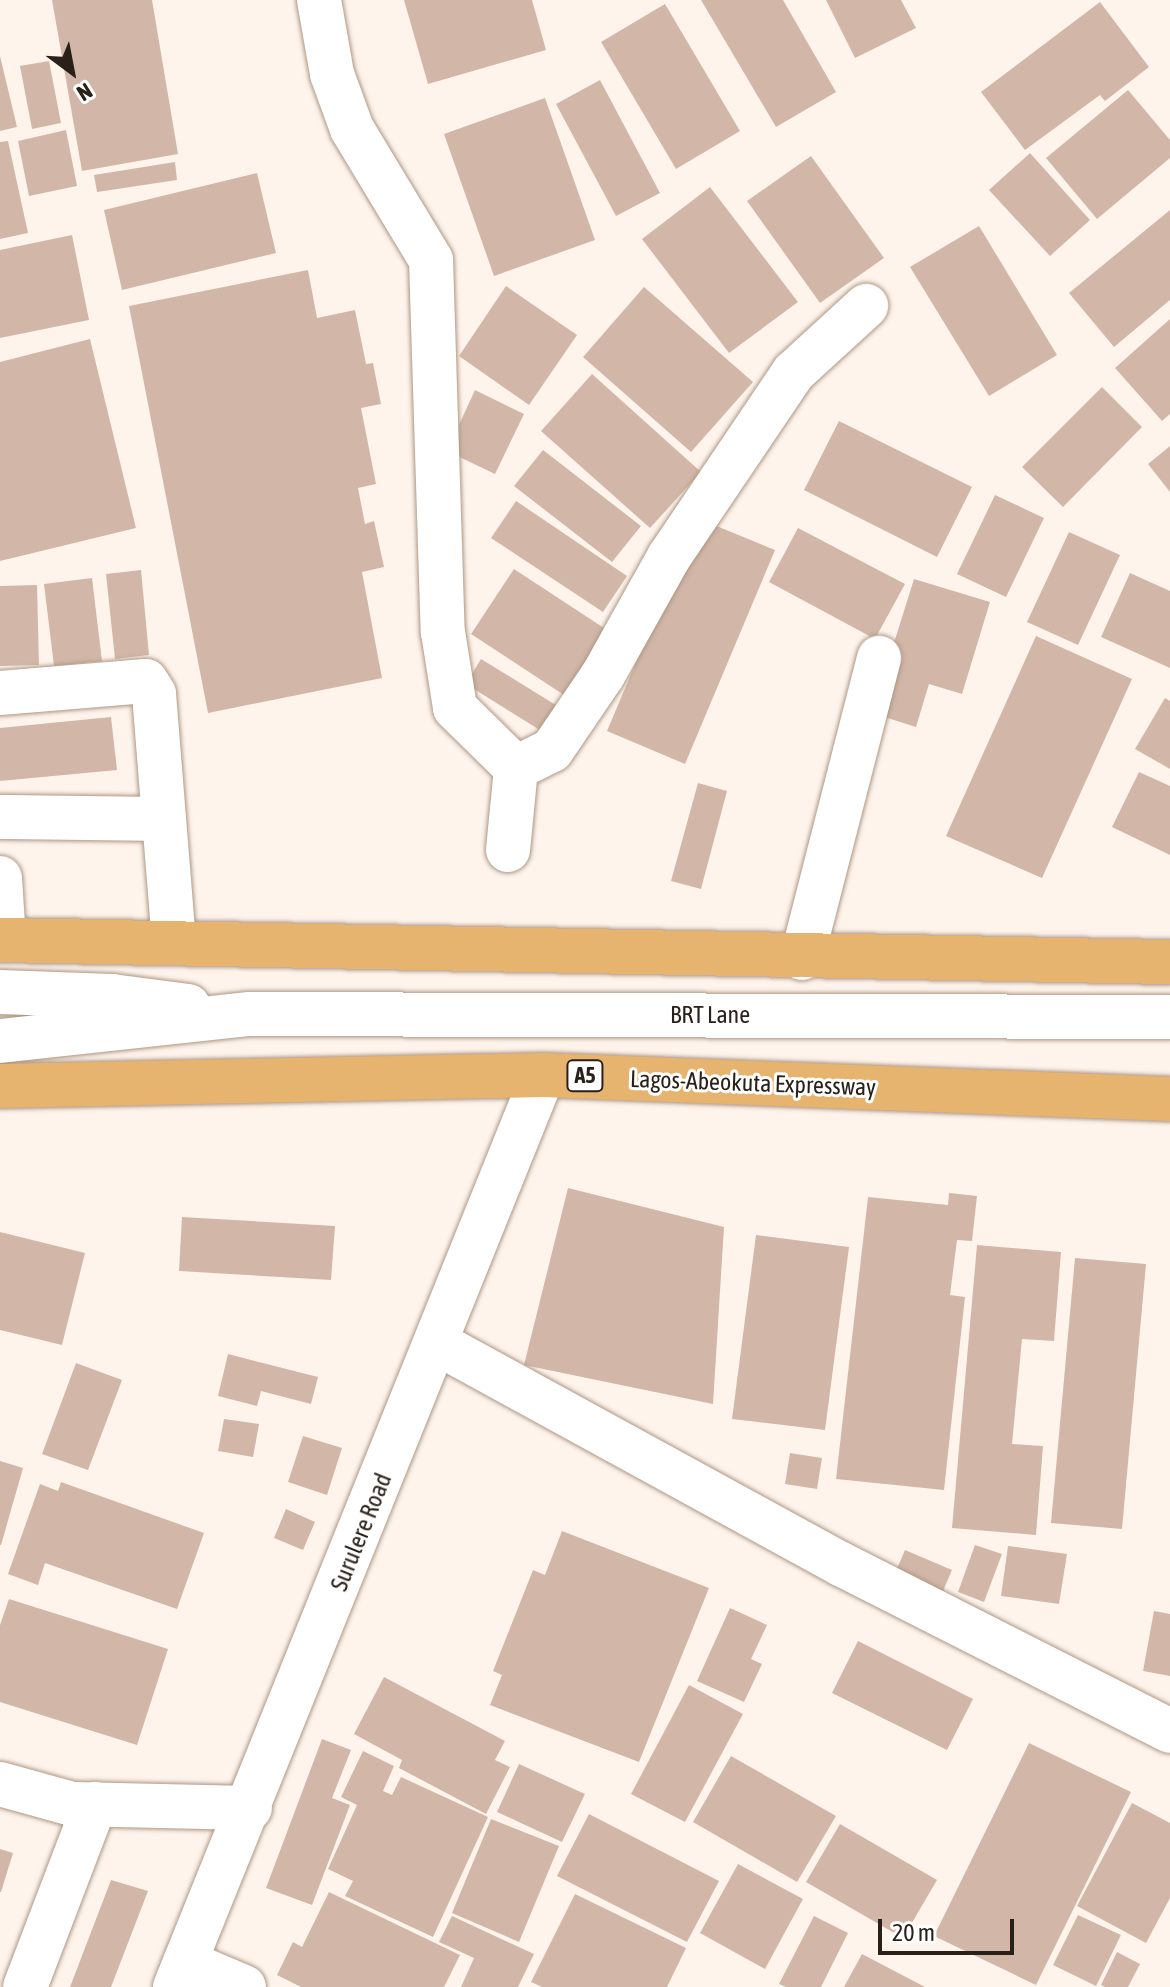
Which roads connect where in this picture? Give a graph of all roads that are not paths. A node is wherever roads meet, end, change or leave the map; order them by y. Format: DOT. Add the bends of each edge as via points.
graph roads {
  1 [pos="319,0"];
  2 [pos="866,306"];
  3 [pos="879,658"];
  4 [pos="0,693"];
  5 [pos="516,768"];
  6 [pos="0,817"];
  7 [pos="161,819"];
  8 [pos="508,850"];
  9 [pos="0,878"];
  10 [pos="2,940"];
  11 [pos="174,941"];
  12 [pos="802,958"];
  13 [pos="1170,962"];
  14 [pos="0,992"];
  15 [pos="250,1014"];
  16 [pos="1170,1017"];
  17 [pos="0,1041"];
  18 [pos="543,1075"];
  19 [pos="0,1086"];
  20 [pos="1170,1099"];
  21 [pos="437,1343"];
  22 [pos="1170,1731"];
  23 [pos="0,1784"];
  24 [pos="95,1804"];
  25 [pos="250,1808"];
  26 [pos="180,1975"];
  27 [pos="25,1987"];
  28 [pos="244,1987"];
  1 -- 5 [label="street" via="332,74 352,129 431,260 443,632 455,708"];
  2 -- 5 [label="street" via="786,385 669,557 603,675 552,750"];
  3 -- 12 [label="street"];
  4 -- 7 [label="street" via="146,681 154,694"];
  5 -- 8 [label="street"];
  6 -- 7 [label="street"];
  7 -- 11 [label="street"];
  9 -- 10 [label="street"];
  10 -- 11 [label="highway"];
  11 -- 12 [label="highway"];
  12 -- 13 [label="highway"];
  14 -- 15 [label="street, BRT Lane" via="112,996"];
  15 -- 16 [label="street, BRT Lane"];
  15 -- 17 [label="street, BRT Lane"];
  18 -- 19 [label="highway, Lagos-Abeokuta Expressway / A5"];
  18 -- 20 [label="highway, Lagos-Abeokuta Expressway / A5"];
  18 -- 21 [label="street, Surulere Road"];
  21 -- 22 [label="street" via="841,1564"];
  21 -- 25 [label="street, Surulere Road"];
  23 -- 24 [label="street" via="72,1804"];
  24 -- 25 [label="street"];
  24 -- 27 [label="street"];
  25 -- 26 [label="street, Surulere Road"];
  26 -- 28 [label="street"];
}
